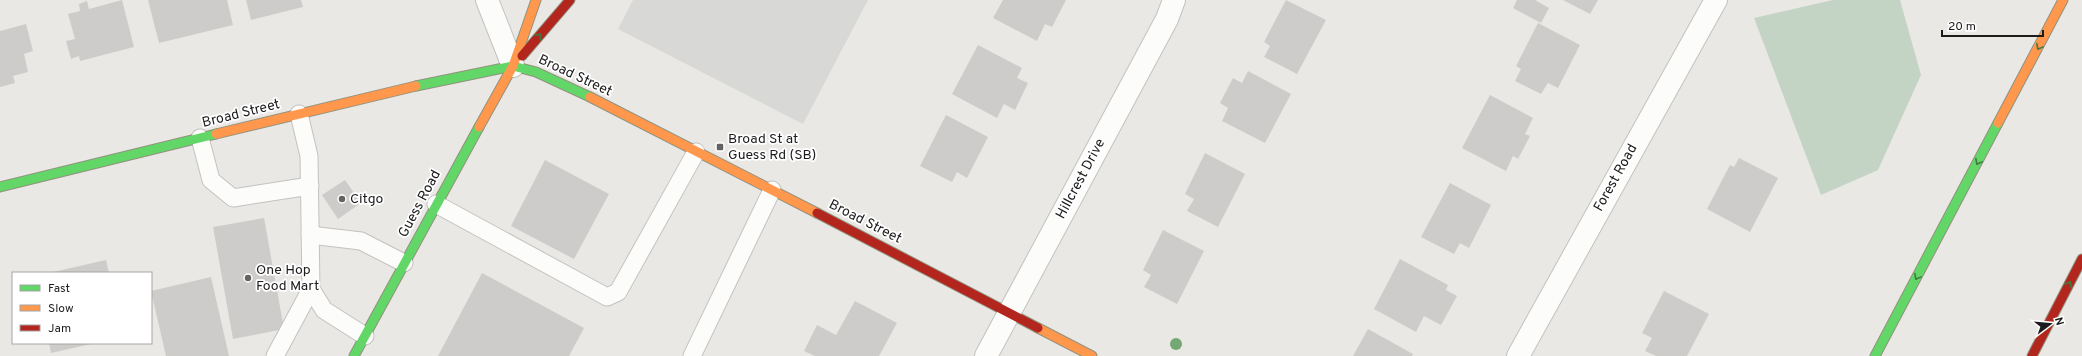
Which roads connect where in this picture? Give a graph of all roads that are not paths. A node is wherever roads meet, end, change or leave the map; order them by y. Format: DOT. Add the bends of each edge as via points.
graph roads {
  1 [pos="486,0"];
  2 [pos="536,0"];
  3 [pos="570,0"];
  4 [pos="1174,0"];
  5 [pos="1716,0"];
  6 [pos="2063,0"];
  7 [pos="513,66"];
  8 [pos="299,114"];
  9 [pos="200,138"];
  10 [pos="696,152"];
  11 [pos="310,186"];
  12 [pos="0,187"];
  13 [pos="772,190"];
  14 [pos="436,204"];
  15 [pos="310,235"];
  16 [pos="2082,259"];
  17 [pos="404,263"];
  18 [pos="311,289"];
  19 [pos="1010,313"];
  20 [pos="365,336"];
  21 [pos="275,356"];
  22 [pos="354,356"];
  23 [pos="692,356"];
  24 [pos="986,356"];
  25 [pos="1092,356"];
  26 [pos="1518,356"];
  27 [pos="1875,356"];
  28 [pos="2032,356"];
  1 -- 7 [label="street"];
  2 -- 7 [label="main road, Guess Road"];
  7 -- 3 [label="main road, Guess Road, one-way"];
  4 -- 19 [label="street, Hillcrest Drive" via="1167,19"];
  5 -- 26 [label="street, Forest Road"];
  6 -- 27 [label="main road, one-way"];
  7 -- 8 [label="main road, Broad Street" via="404,88"];
  7 -- 10 [label="main road, Broad Street" via="562,83"];
  7 -- 14 [label="main road, Guess Road"];
  8 -- 9 [label="main road, Broad Street"];
  8 -- 11 [label="lane" via="309,156"];
  9 -- 11 [label="lane" via="211,180 233,198"];
  9 -- 12 [label="main road, Broad Street"];
  10 -- 13 [label="main road, Broad Street"];
  10 -- 14 [label="lane" via="618,292 607,297"];
  11 -- 15 [label="lane"];
  13 -- 19 [label="main road, Broad Street"];
  13 -- 23 [label="lane"];
  14 -- 17 [label="main road, Guess Road"];
  15 -- 17 [label="lane" via="361,240"];
  15 -- 18 [label="lane"];
  28 -- 16 [label="main road, one-way"];
  17 -- 20 [label="main road, Guess Road"];
  18 -- 20 [label="lane" via="324,310"];
  18 -- 21 [label="lane"];
  19 -- 24 [label="street, Hillcrest Drive"];
  19 -- 25 [label="main road, Broad Street"];
  20 -- 22 [label="main road, Guess Road"];
}
